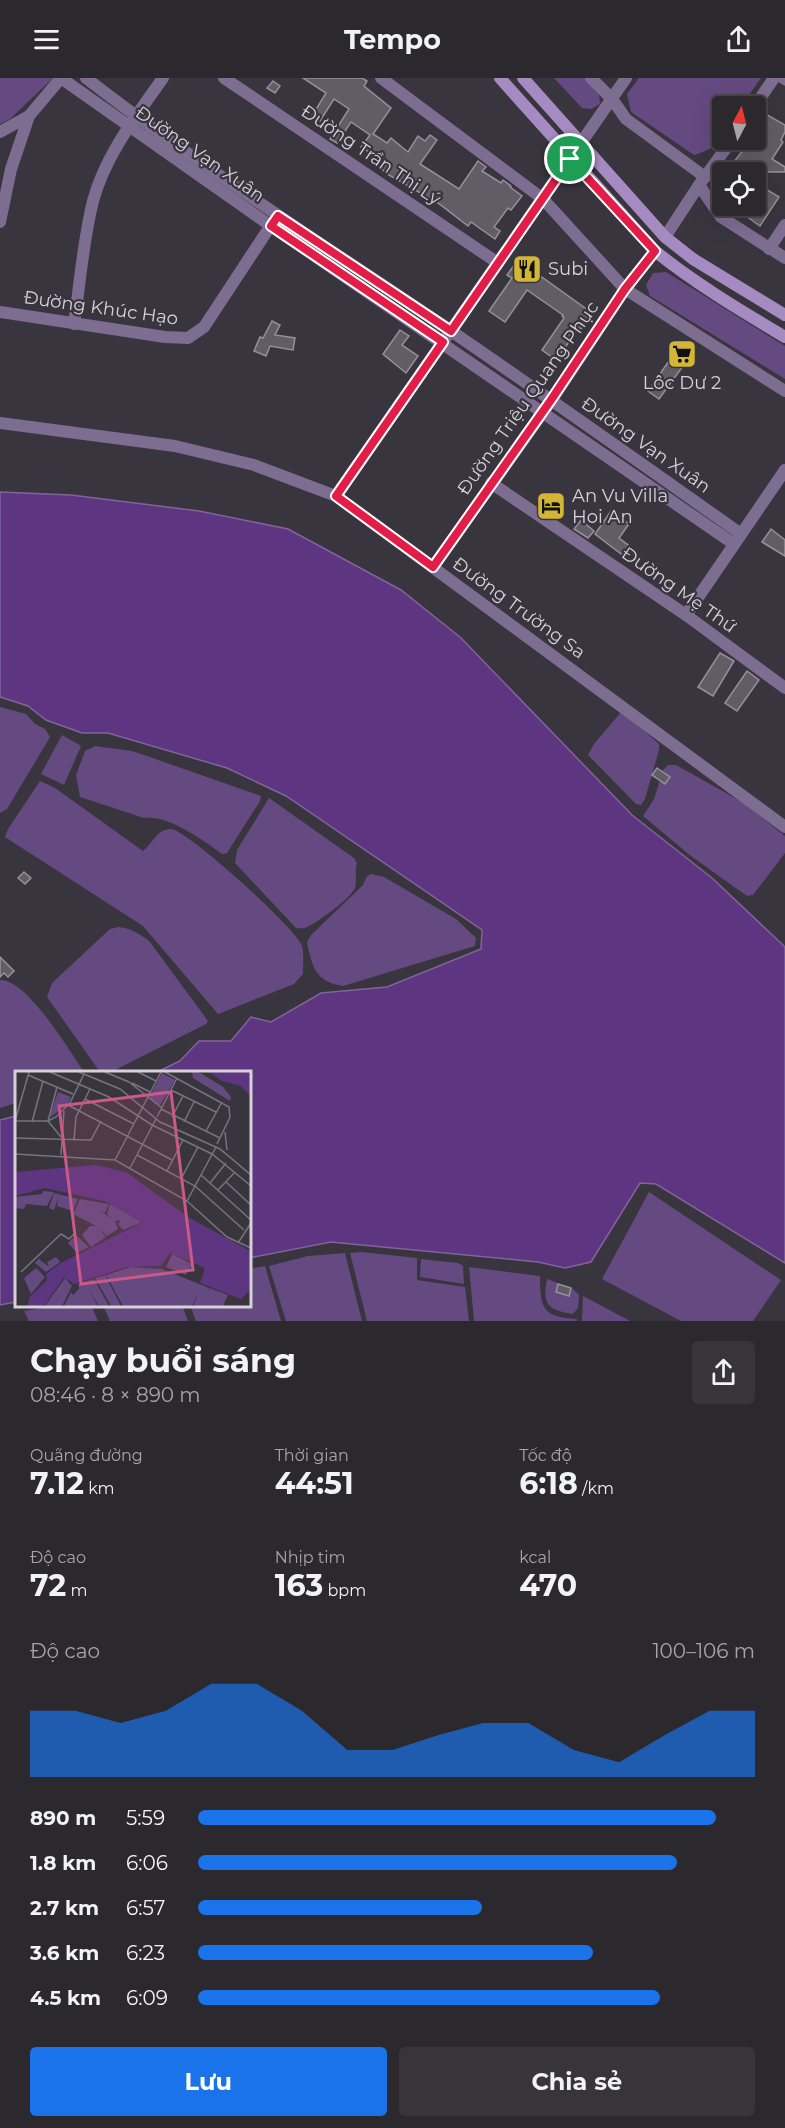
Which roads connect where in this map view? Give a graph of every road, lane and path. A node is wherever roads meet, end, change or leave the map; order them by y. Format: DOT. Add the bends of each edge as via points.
graph roads {
  1 [pos="61,78"];
  2 [pos="86,78"];
  3 [pos="163,78"];
  4 [pos="224,78"];
  5 [pos="381,78"];
  6 [pos="500,78"];
  7 [pos="523,78"];
  8 [pos="591,78"];
  9 [pos="626,78"];
  10 [pos="776,78"];
  11 [pos="785,82"];
  12 [pos="762,96"];
  13 [pos="612,99"];
  14 [pos="28,116"];
  15 [pos="132,122"];
  16 [pos="0,132"];
  17 [pos="580,145"];
  18 [pos="725,150"];
  19 [pos="570,159"];
  20 [pos="702,181"];
  21 [pos="543,199"];
  22 [pos="274,221"];
  23 [pos="0,222"];
  24 [pos="785,225"];
  25 [pos="665,237"];
  26 [pos="770,249"];
  27 [pos="655,251"];
  28 [pos="785,258"];
  29 [pos="498,263"];
  30 [pos="625,289"];
  31 [pos="0,312"];
  32 [pos="785,315"];
  33 [pos="74,324"];
  34 [pos="451,331"];
  35 [pos="785,337"];
  36 [pos="443,342"];
  37 [pos="785,391"];
  38 [pos="551,400"];
  39 [pos="543,411"];
  40 [pos="0,423"];
  41 [pos="785,470"];
  42 [pos="492,483"];
  43 [pos="336,496"];
  44 [pos="738,539"];
  45 [pos="433,567"];
  46 [pos="686,615"];
  47 [pos="783,684"];
  48 [pos="785,827"];
  1 -- 14 [label="street"];
  1 -- 15 [label="street, Đường Vạn Xuân"];
  2 -- 15 [label="street, Đường Vạn Xuân"];
  3 -- 15 [label="street"];
  4 -- 29 [label="street, Đường Trần Thị Lý"];
  5 -- 21 [label="street"];
  6 -- 19 [label="main road"];
  7 -- 17 [label="main road"];
  8 -- 13 [label="street"];
  9 -- 13 [label="street"];
  10 -- 11 [label="lane"];
  10 -- 12 [label="street"];
  13 -- 17 [label="street"];
  13 -- 20 [label="street" via="626,119"];
  14 -- 16 [label="street"];
  14 -- 23 [label="street" via="10,169"];
  15 -- 22 [label="street, Đường Vạn Xuân"];
  15 -- 33 [label="street" via="105,169 94,199"];
  17 -- 19 [label="street"];
  17 -- 25 [label="main road"];
  18 -- 20 [label="street"];
  19 -- 21 [label="street"];
  19 -- 27 [label="main road"];
  20 -- 25 [label="street"];
  20 -- 26 [label="street" via="721,217"];
  21 -- 29 [label="street"];
  21 -- 30 [label="street"];
  22 -- 33 [label="street, Đường Khúc Hạo" via="204,327 188,338"];
  22 -- 34 [label="street, Đường Vạn Xuân"];
  22 -- 36 [label="street, Đường Vạn Xuân"];
  24 -- 26 [label="street"];
  25 -- 27 [label="main road"];
  25 -- 32 [label="main road" via="693,259"];
  26 -- 28 [label="street"];
  27 -- 30 [label="street, Đường Triệu Quang Phục"];
  27 -- 35 [label="main road" via="717,297"];
  29 -- 34 [label="street"];
  30 -- 37 [label="street"];
  30 -- 38 [label="street, Đường Triệu Quang Phục"];
  31 -- 33 [label="street, Đường Khúc Hạo"];
  34 -- 36 [label="street"];
  34 -- 38 [label="street, Đường Vạn Xuân"];
  36 -- 39 [label="street, Đường Vạn Xuân"];
  36 -- 43 [label="street"];
  38 -- 39 [label="street, Đường Triệu Quang Phục"];
  38 -- 44 [label="street, Đường Vạn Xuân"];
  39 -- 42 [label="street, Đường Triệu Quang Phục"];
  39 -- 44 [label="street, Đường Vạn Xuân"];
  40 -- 43 [label="street, Đường Trường Sa" via="175,446 254,465"];
  41 -- 44 [label="street"];
  42 -- 45 [label="street, Đường Triệu Quang Phục"];
  42 -- 46 [label="street, Đường Mẹ Thứ"];
  43 -- 45 [label="street, Đường Trường Sa"];
  44 -- 46 [label="street"];
  45 -- 48 [label="street, Đường Trường Sa"];
  46 -- 47 [label="street, Đường Mẹ Thứ"];
}
